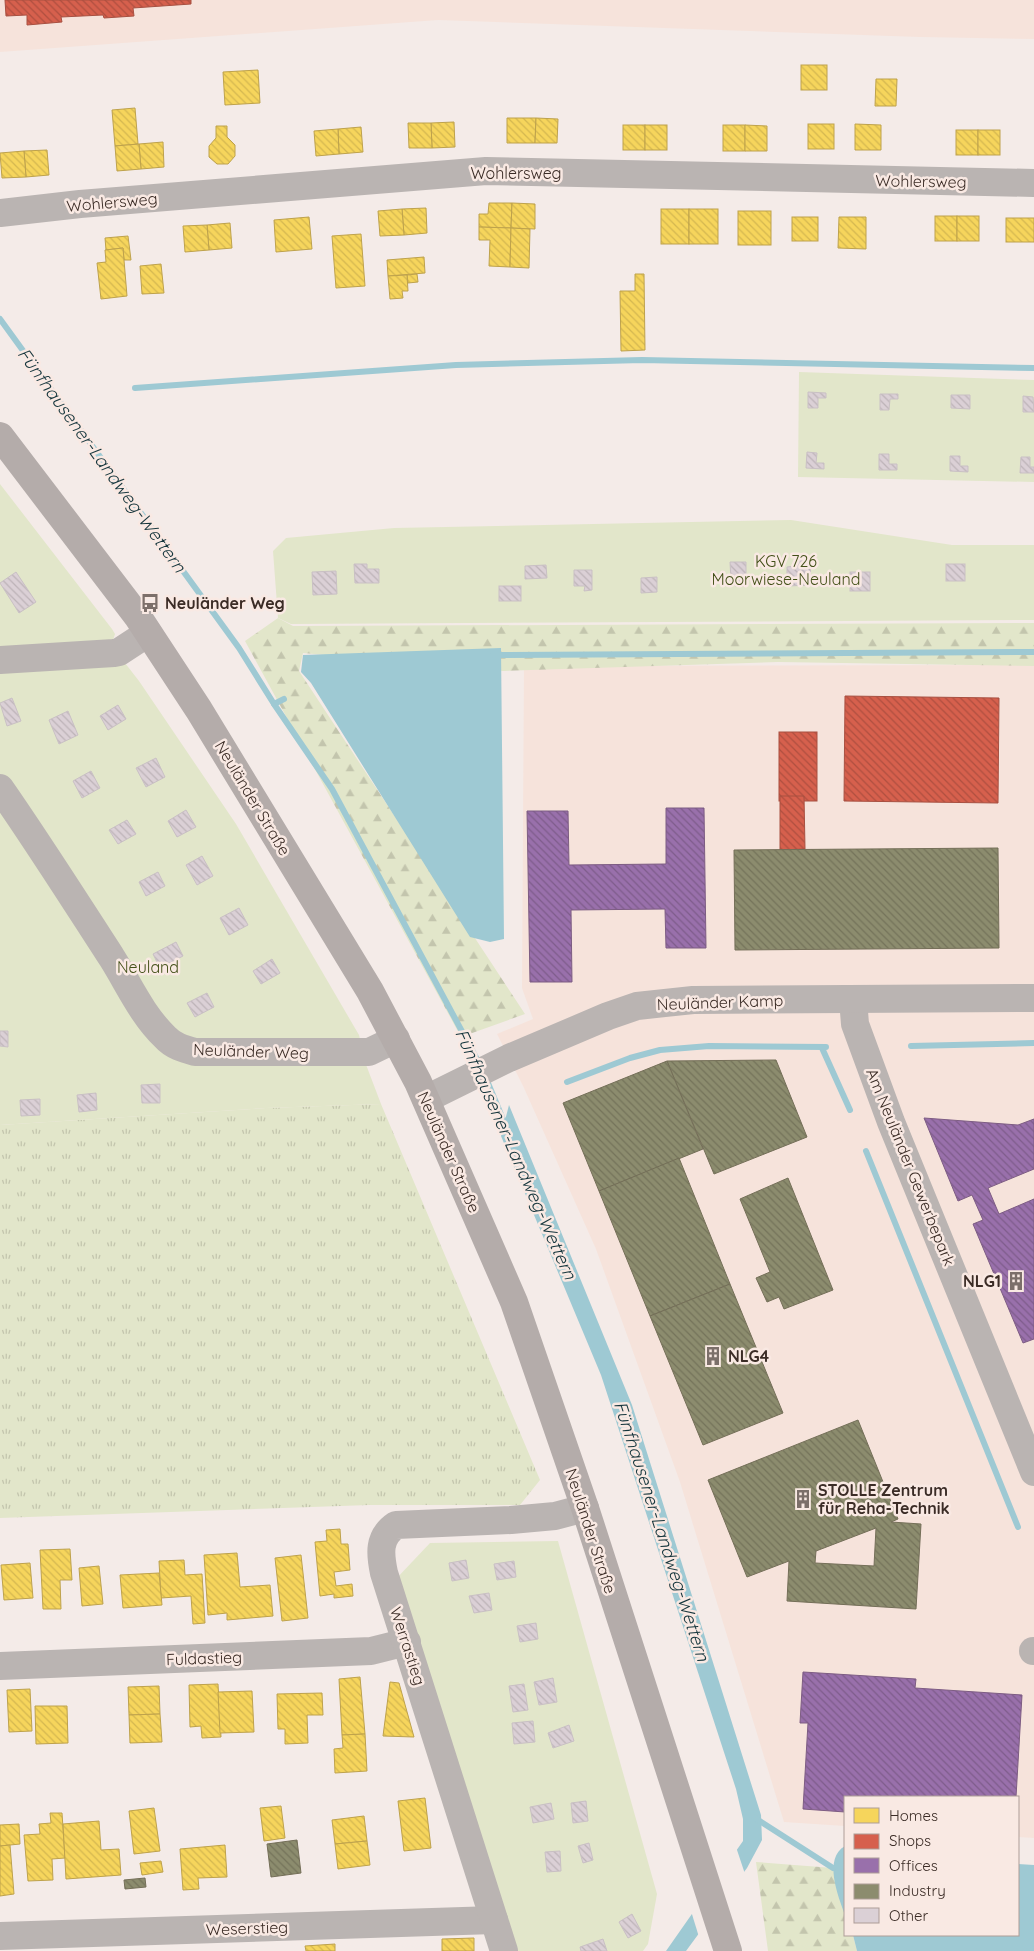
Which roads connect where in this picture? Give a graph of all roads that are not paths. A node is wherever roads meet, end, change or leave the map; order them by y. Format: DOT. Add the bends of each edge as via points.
graph roads {
  1 [pos="1034,184"];
  2 [pos="0,213"];
  3 [pos="0,436"];
  4 [pos="148,633"];
  5 [pos="0,660"];
  6 [pos="0,788"];
  7 [pos="1034,998"];
  8 [pos="853,999"];
  9 [pos="396,1039"];
  10 [pos="426,1099"];
  11 [pos="1034,1472"];
  12 [pos="585,1508"];
  13 [pos="407,1642"];
  14 [pos="0,1666"];
  15 [pos="494,1920"];
  16 [pos="0,1936"];
  17 [pos="724,1941"];
  18 [pos="504,1951"];
  1 -- 2 [label="street, Wohlersweg" via="486,171"];
  3 -- 4 [label="main road, Neuländer Straße"];
  4 -- 5 [label="street" via="114,653"];
  4 -- 9 [label="main road, Neuländer Straße" via="200,710"];
  6 -- 9 [label="street, Neuländer Weg" via="144,1014 179,1047 195,1052 370,1052"];
  7 -- 8 [label="street, Neuländer Kamp"];
  8 -- 10 [label="street, Neuländer Kamp" via="693,1000 637,1006 509,1058"];
  8 -- 11 [label="street, Am Neuländer Gewerbepark" via="856,1024 891,1122"];
  9 -- 10 [label="main road, Neuländer Straße"];
  10 -- 12 [label="main road, Neuländer Straße" via="514,1302"];
  12 -- 13 [label="street, Werrastieg" via="555,1516 404,1524 389,1530 381,1547 382,1562"];
  12 -- 17 [label="main road, Neuländer Straße"];
  13 -- 14 [label="street, Fuldastieg" via="371,1651"];
  13 -- 15 [label="street, Werrastieg"];
  15 -- 16 [label="street, Weserstieg"];
  15 -- 18 [label="street, Werrastieg"];
}
